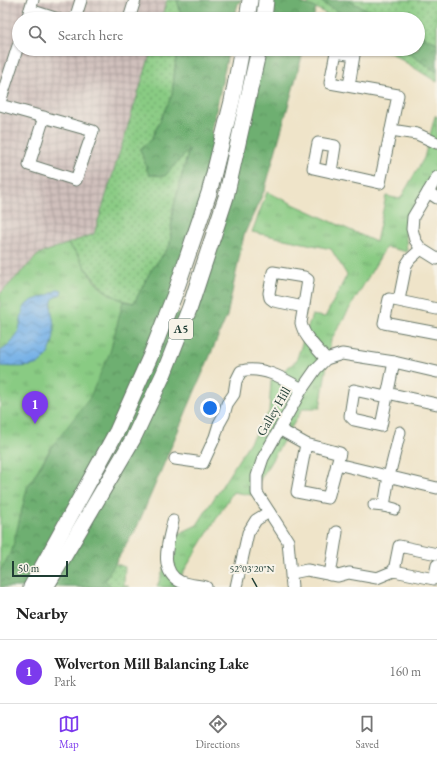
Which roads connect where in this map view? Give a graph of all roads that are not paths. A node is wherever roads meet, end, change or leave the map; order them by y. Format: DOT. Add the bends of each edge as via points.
graph roads {
  1 [pos="82,0"];
  2 [pos="135,0"];
  3 [pos="250,0"];
  4 [pos="266,0"];
  5 [pos="78,12"];
  6 [pos="131,12"];
  7 [pos="248,12"];
  8 [pos="265,12"];
  9 [pos="15,56"];
  10 [pos="241,56"];
  11 [pos="257,56"];
  12 [pos="349,86"];
  13 [pos="0,104"];
  14 [pos="44,117"];
  15 [pos="391,130"];
  16 [pos="437,143"];
  17 [pos="331,172"];
  18 [pos="437,177"];
  19 [pos="432,195"];
  20 [pos="421,249"];
  21 [pos="437,259"];
  22 [pos="399,300"];
  23 [pos="304,307"];
  24 [pos="437,309"];
  25 [pos="437,333"];
  26 [pos="326,359"];
  27 [pos="394,362"];
  28 [pos="437,372"];
  29 [pos="302,389"];
  30 [pos="437,404"];
  31 [pos="279,429"];
  32 [pos="400,432"];
  33 [pos="306,444"];
  34 [pos="175,459"];
  35 [pos="337,464"];
  36 [pos="389,476"];
  37 [pos="437,488"];
  38 [pos="385,506"];
  39 [pos="268,512"];
  40 [pos="173,521"];
  41 [pos="337,532"];
  42 [pos="437,554"];
  43 [pos="437,565"];
  44 [pos="394,572"];
  45 [pos="292,573"];
  46 [pos="330,575"];
  47 [pos="31,587"];
  48 [pos="46,587"];
  49 [pos="206,587"];
  50 [pos="236,587"];
  51 [pos="292,587"];
  1 -- 5 [label="street"];
  2 -- 6 [label="street"];
  3 -- 7 [label="highway"];
  4 -- 8 [label="highway"];
  9 -- 13 [label="street"];
  10 -- 47 [label="highway, A5" via="209,193 150,357 117,431"];
  11 -- 48 [label="highway, A5" via="226,197 190,307 164,373 134,439"];
  12 -- 15 [label="street" via="398,96"];
  13 -- 14 [label="street"];
  14 -- 14 [label="street" via="93,131 76,180 29,165"];
  15 -- 16 [label="street" via="417,134"];
  15 -- 17 [label="street" via="380,183"];
  18 -- 19 [label="street"];
  19 -- 20 [label="street" via="412,217 415,240"];
  20 -- 21 [label="street"];
  20 -- 22 [label="street" via="406,265"];
  22 -- 24 [label="street"];
  22 -- 25 [label="street" via="389,298 384,323"];
  23 -- 26 [label="street" via="302,327"];
  26 -- 27 [label="street" via="342,354"];
  26 -- 29 [label="street, Galley Hill"];
  27 -- 28 [label="street"];
  27 -- 30 [label="street" via="387,395"];
  29 -- 31 [label="street, Galley Hill"];
  29 -- 34 [label="street" via="272,373 251,369 241,371 234,394 227,404 203,463"];
  31 -- 33 [label="street"];
  31 -- 39 [label="street, Galley Hill" via="262,458 257,476 257,493"];
  32 -- 36 [label="street"];
  33 -- 35 [label="street" via="340,453"];
  33 -- 35 [label="street" via="297,492 328,498"];
  35 -- 36 [label="street"];
  36 -- 37 [label="street"];
  36 -- 38 [label="street"];
  39 -- 45 [label="street, Galley Hill" via="288,541"];
  39 -- 50 [label="street" via="256,520 248,533"];
  40 -- 49 [label="street" via="166,559 168,568 181,582"];
  41 -- 46 [label="street"];
  42 -- 44 [label="street" via="399,546"];
  43 -- 44 [label="street" via="434,579"];
  44 -- 46 [label="street" via="377,578 349,573"];
  45 -- 46 [label="street" via="307,570"];
  45 -- 51 [label="street, Galley Hill"];
}
